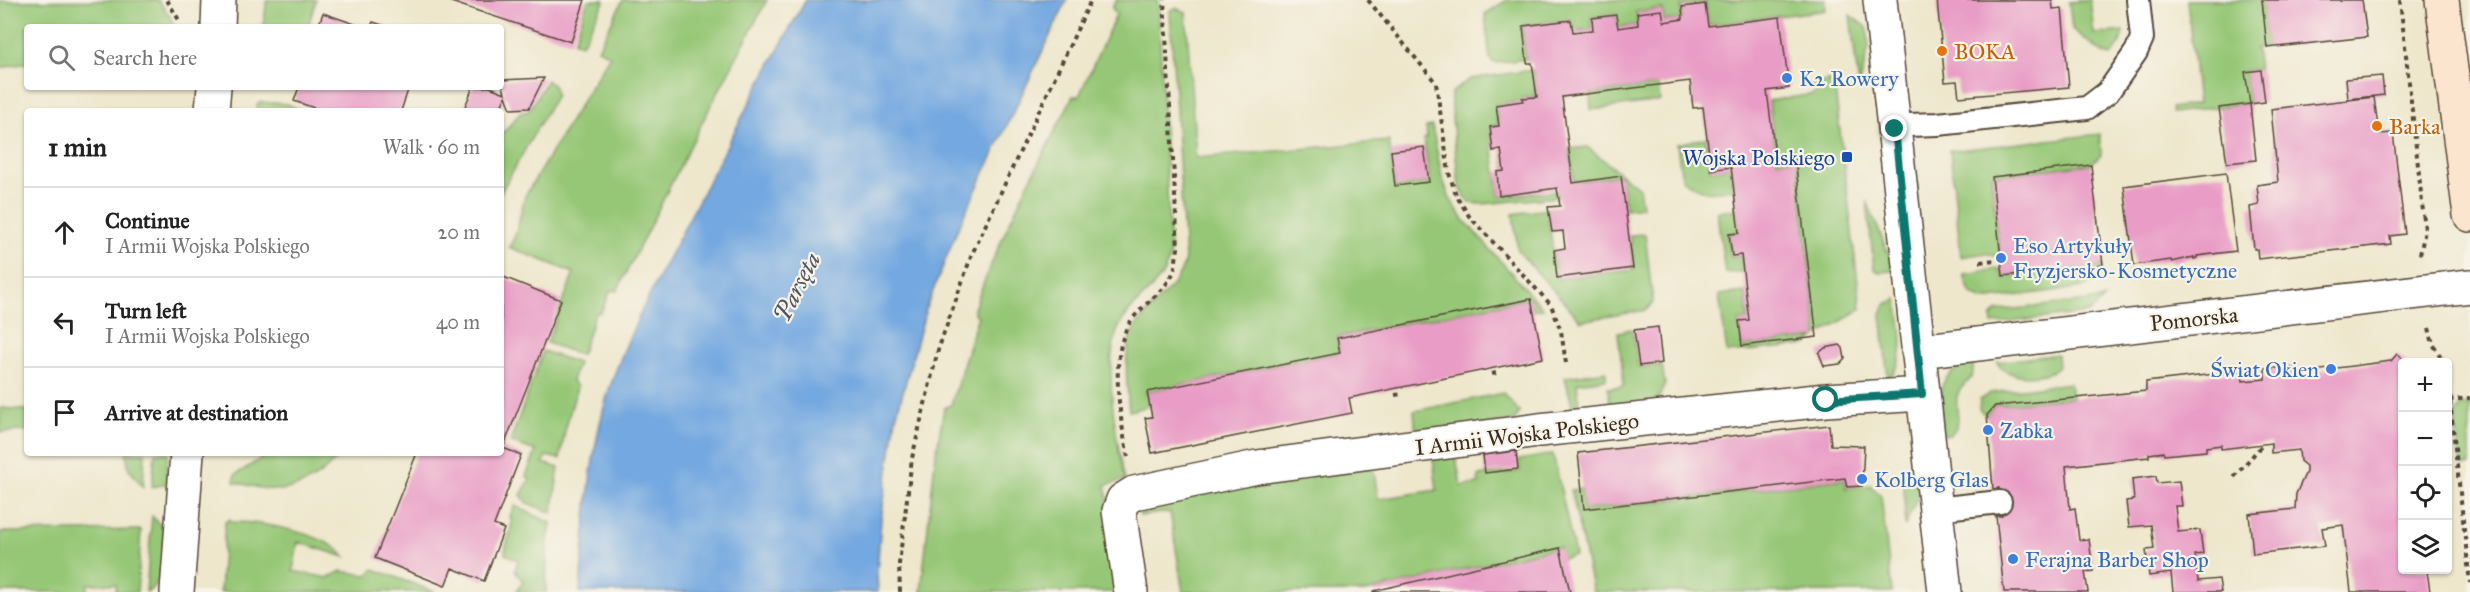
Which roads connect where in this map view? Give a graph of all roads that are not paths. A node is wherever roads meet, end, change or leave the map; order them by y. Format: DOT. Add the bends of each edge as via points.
graph roads {
  1 [pos="219,0"];
  2 [pos="1880,0"];
  3 [pos="2138,0"];
  4 [pos="2442,0"];
  5 [pos="218,24"];
  6 [pos="214,90"];
  7 [pos="212,108"];
  8 [pos="1895,129"];
  9 [pos="2470,215"];
  10 [pos="2470,286"];
  11 [pos="1917,351"];
  12 [pos="1922,394"];
  13 [pos="186,456"];
  14 [pos="2000,502"];
  15 [pos="1935,509"];
  16 [pos="177,592"];
  17 [pos="1131,592"];
  18 [pos="1946,592"];
  1 -- 5 [label="street"];
  2 -- 8 [label="street"];
  3 -- 8 [label="lane" via="2142,38 2136,52 2108,92 2087,108"];
  4 -- 9 [label="street"];
  6 -- 7 [label="street"];
  8 -- 11 [label="street"];
  10 -- 11 [label="street, Pomorska"];
  11 -- 12 [label="street"];
  12 -- 15 [label="street"];
  12 -- 17 [label="street, I Armii Wojska Polskiego" via="1826,400 1539,430 1257,467 1134,493 1123,500 1119,511"];
  13 -- 16 [label="street" via="174,501"];
  14 -- 15 [label="lane"];
  15 -- 18 [label="street"];
}
